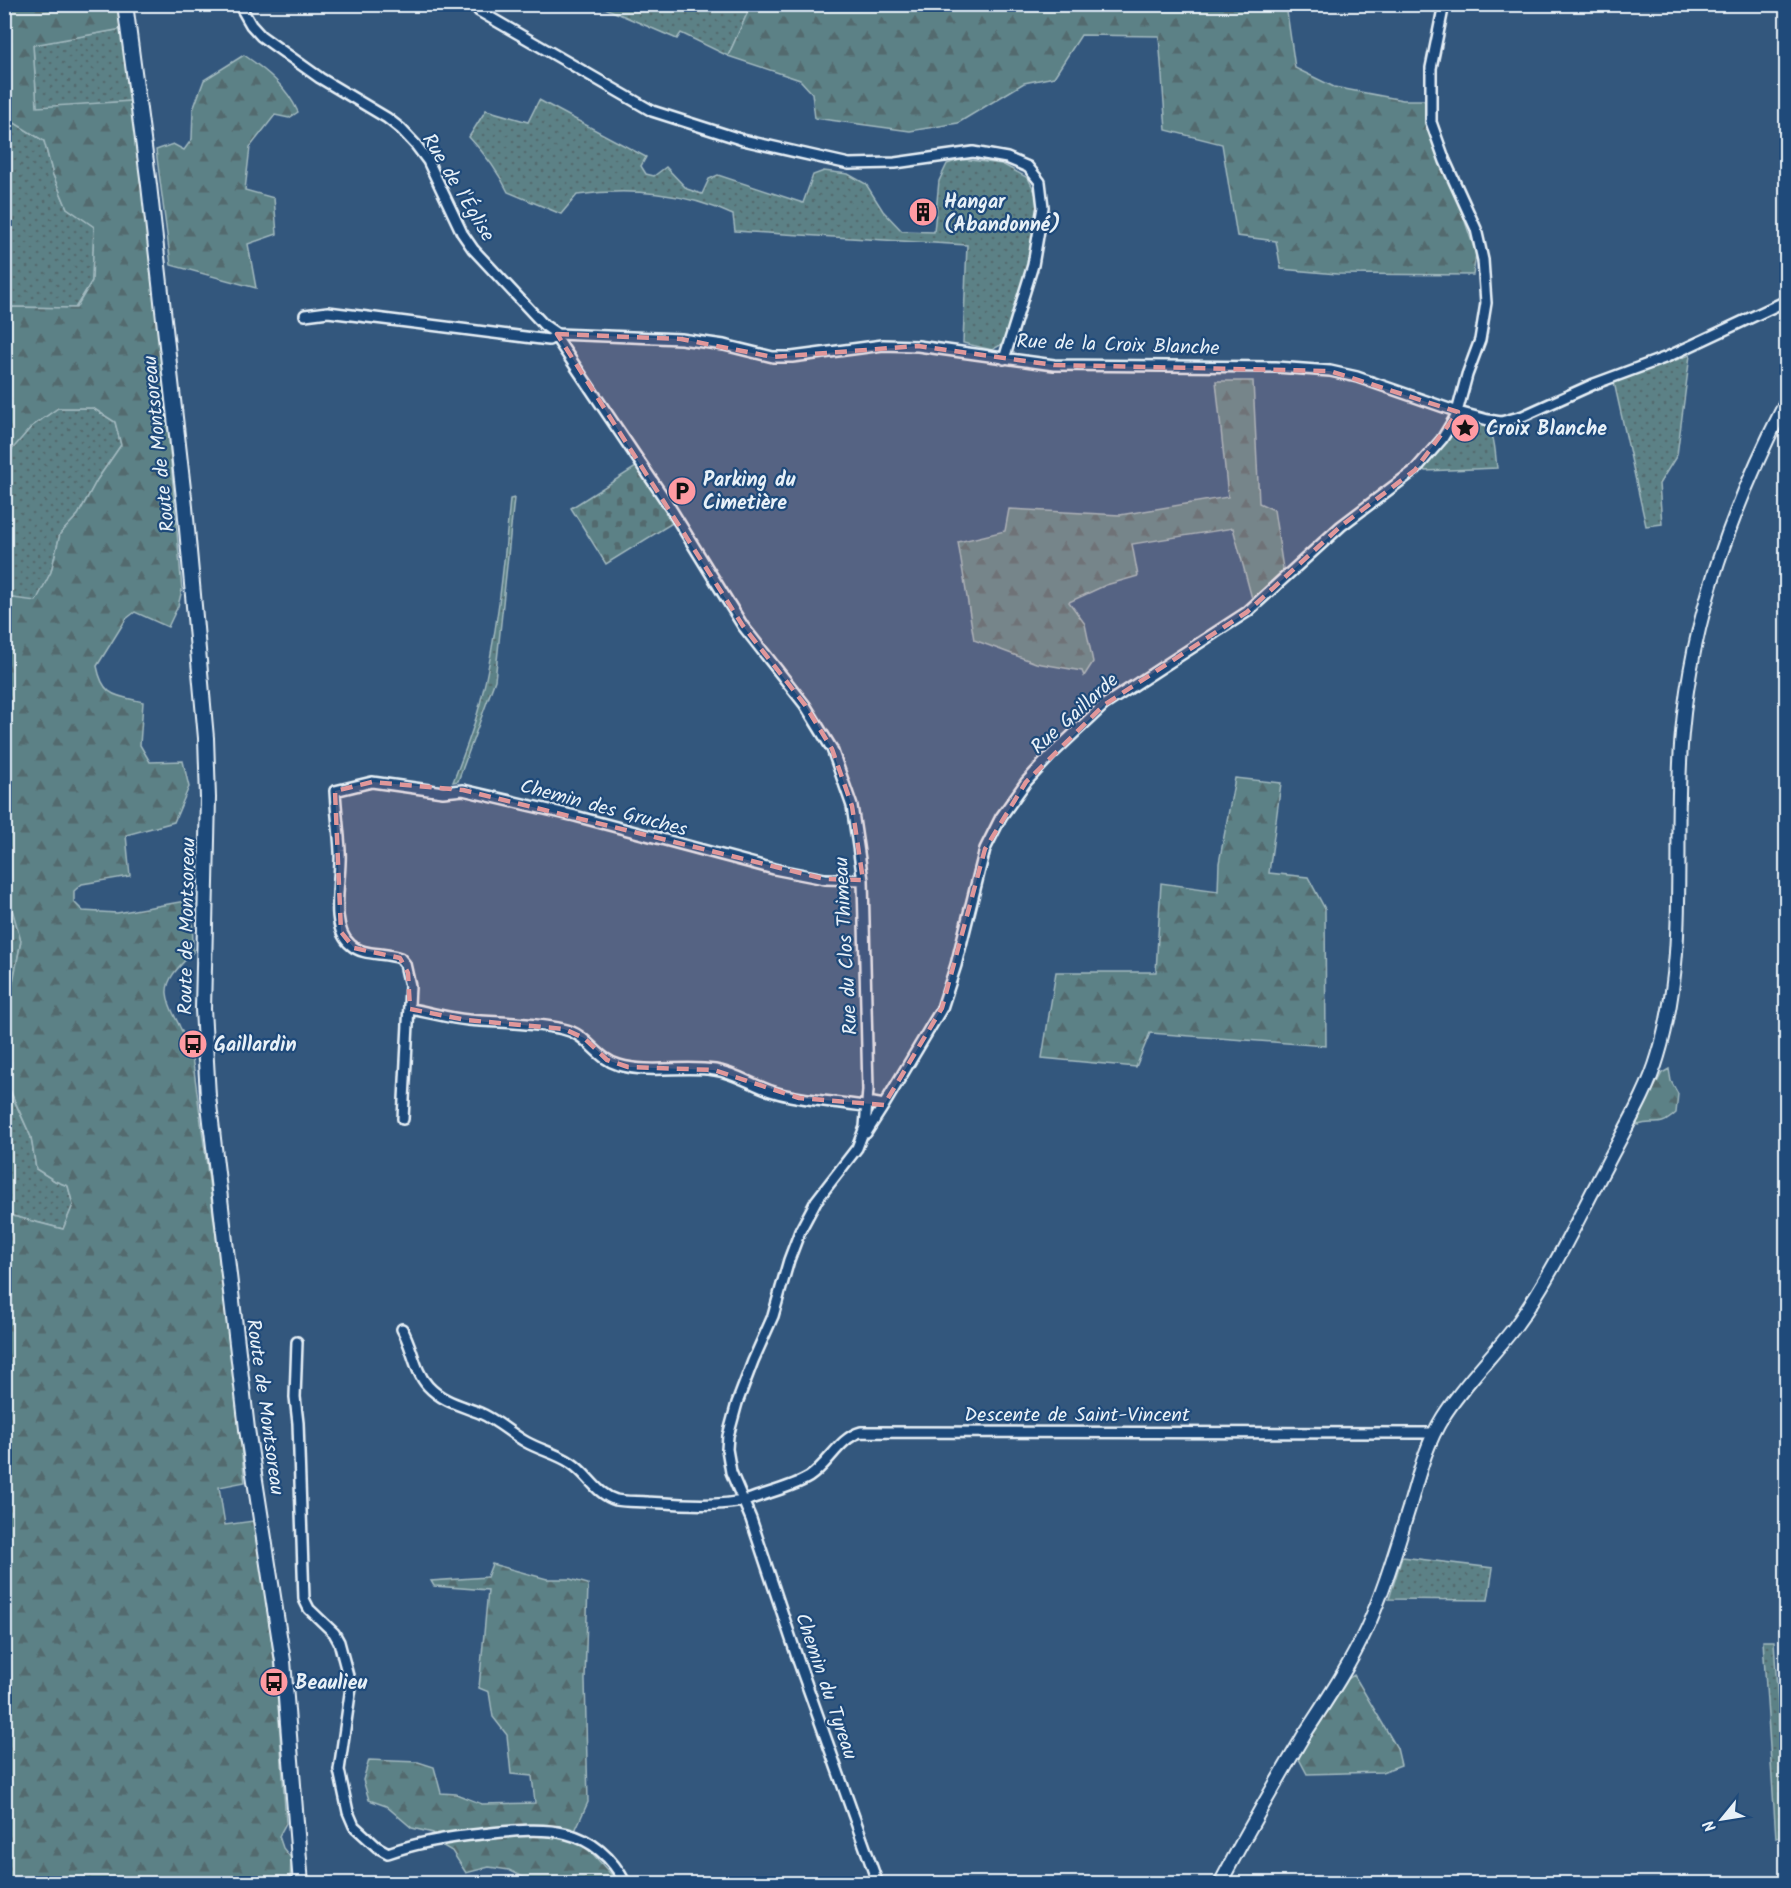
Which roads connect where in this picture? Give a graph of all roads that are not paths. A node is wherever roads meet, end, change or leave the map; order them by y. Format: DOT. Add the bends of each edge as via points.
graph roads {
  1 [pos="125,4"];
  2 [pos="239,4"];
  3 [pos="476,4"];
  4 [pos="1444,4"];
  5 [pos="1786,300"];
  6 [pos="305,315"];
  7 [pos="557,334"];
  8 [pos="1004,358"];
  9 [pos="1786,402"];
  10 [pos="1458,412"];
  11 [pos="863,880"];
  12 [pos="410,1009"];
  13 [pos="868,1104"];
  14 [pos="884,1105"];
  15 [pos="403,1119"];
  16 [pos="862,1137"];
  17 [pos="402,1329"];
  18 [pos="297,1342"];
  19 [pos="1434,1433"];
  20 [pos="743,1501"];
  21 [pos="301,1884"];
  22 [pos="626,1884"];
  23 [pos="878,1884"];
  24 [pos="1220,1884"];
  1 -- 21 [label="main road, Route de Montsoreau" via="185,507 206,738 203,1009 207,1096 247,1429 282,1649"];
  2 -- 7 [label="street, Rue de l'Église" via="261,36 401,129 428,162 473,249"];
  3 -- 8 [label="street" via="489,17 651,111 743,140 849,164 895,163 973,152 1007,158 1028,167 1040,182 1043,207 1033,265"];
  4 -- 10 [label="street, Rue Gaillarde" via="1431,68 1431,122 1476,229 1486,303 1480,339"];
  5 -- 10 [label="street, Rue de la Croix Blanche" via="1667,357 1523,416 1501,422"];
  6 -- 7 [label="street, Rue de la Croix Blanche" via="328,312 549,340"];
  7 -- 8 [label="street, Rue de la Croix Blanche" via="681,339 773,357 883,345"];
  7 -- 11 [label="street, Rue du Clos Thimeau" via="743,626 805,705 832,748 852,806"];
  8 -- 10 [label="street, Rue de la Croix Blanche" via="1054,364 1330,371"];
  9 -- 19 [label="street" via="1717,561 1693,654 1682,737 1679,910 1667,1019 1658,1056 1647,1086 1543,1284 1512,1330 1454,1400"];
  10 -- 14 [label="street, Rue Gaillarde" via="1442,439 1414,470 1341,526 1247,612 1104,705 1026,782 1001,817 985,849 942,1008"];
  11 -- 12 [label="street, Chemin des Gruches" via="825,879 774,869 463,790 443,792 372,782 335,791 341,932 354,948 400,958 408,973"];
  11 -- 13 [label="street, Rue du Clos Thimeau"];
  12 -- 13 [label="street" via="466,1020 564,1029 575,1032 597,1054 619,1065 714,1070 787,1096"];
  12 -- 15 [label="street"];
  13 -- 14 [label="street"];
  13 -- 16 [label="street, Rue du Clos Thimeau"];
  14 -- 16 [label="street, Rue Gaillarde"];
  16 -- 20 [label="street, Rue du Clos Thimeau" via="816,1201 800,1231 773,1316 737,1403 728,1436 728,1455"];
  17 -- 20 [label="street, Descente de Saint-Vincent" via="417,1370 438,1396 479,1413 526,1442 570,1462 607,1496 687,1504"];
  18 -- 22 [label="street" via="295,1397 304,1599 339,1642 351,1687 340,1779 352,1823 388,1853 443,1838 529,1830 560,1832 598,1848"];
  19 -- 20 [label="street, Descente de Saint-Vincent" via="861,1432 849,1435 823,1467 807,1479"];
  19 -- 24 [label="street" via="1388,1577 1365,1633 1269,1793"];
  20 -- 23 [label="street, Chemin du Tyreau"];
}
